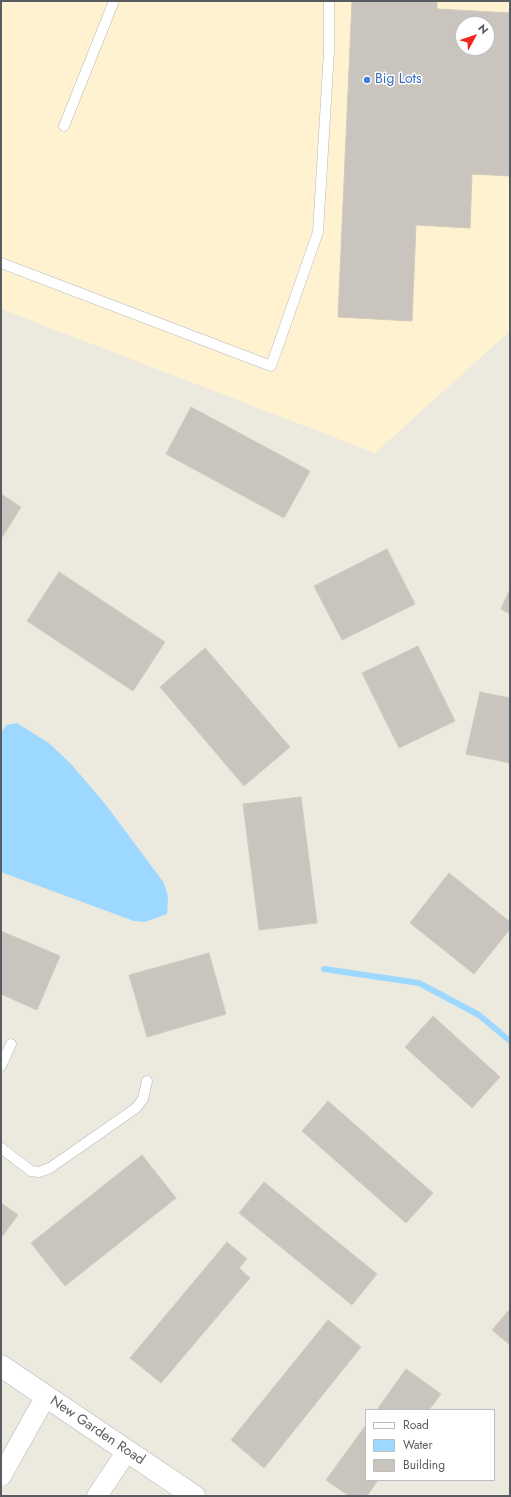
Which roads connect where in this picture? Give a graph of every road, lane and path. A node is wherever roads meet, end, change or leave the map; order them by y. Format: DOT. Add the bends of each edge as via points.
graph roads {
  1 [pos="114,1"];
  2 [pos="329,1"];
  3 [pos="64,126"];
  4 [pos="1,263"];
  5 [pos="11,1044"];
  6 [pos="1,1066"];
  7 [pos="147,1081"];
  8 [pos="1,1148"];
  9 [pos="1,1366"];
  10 [pos="46,1396"];
  11 [pos="127,1451"];
  12 [pos="1,1476"];
  13 [pos="96,1496"];
  14 [pos="194,1496"];
  1 -- 3 [label="lane"];
  2 -- 4 [label="lane" via="329,51 318,232 271,366"];
  5 -- 6 [label="lane"];
  7 -- 8 [label="lane" via="144,1099 136,1108 50,1168 39,1172 31,1171"];
  9 -- 10 [label="street, New Garden Road"];
  10 -- 11 [label="street, New Garden Road"];
  10 -- 12 [label="street"];
  11 -- 13 [label="street"];
  11 -- 14 [label="street, New Garden Road"];
}
